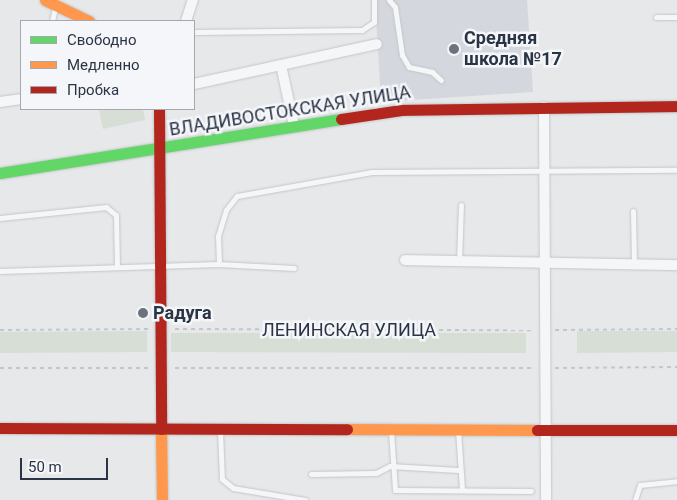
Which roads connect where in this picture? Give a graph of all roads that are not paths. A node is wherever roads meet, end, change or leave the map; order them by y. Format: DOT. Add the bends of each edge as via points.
graph roads {
  1 [pos="193,0"];
  2 [pos="374,0"];
  3 [pos="389,0"];
  4 [pos="51,3"];
  5 [pos="656,17"];
  6 [pos="677,17"];
  7 [pos="52,20"];
  8 [pos="86,20"];
  9 [pos="186,20"];
  10 [pos="195,32"];
  11 [pos="378,44"];
  12 [pos="281,65"];
  13 [pos="441,80"];
  14 [pos="195,84"];
  15 [pos="20,99"];
  16 [pos="0,102"];
  17 [pos="677,106"];
  18 [pos="544,107"];
  19 [pos="159,110"];
  20 [pos="294,126"];
  21 [pos="159,148"];
  22 [pos="545,169"];
  23 [pos="677,170"];
  24 [pos="0,173"];
  25 [pos="461,205"];
  26 [pos="633,211"];
  27 [pos="0,218"];
  28 [pos="405,260"];
  29 [pos="544,260"];
  30 [pos="458,261"];
  31 [pos="218,264"];
  32 [pos="160,265"];
  33 [pos="677,265"];
  34 [pos="634,266"];
  35 [pos="118,267"];
  36 [pos="294,268"];
  37 [pos="0,271"];
  38 [pos="0,428"];
  39 [pos="162,428"];
  40 [pos="220,429"];
  41 [pos="391,429"];
  42 [pos="458,429"];
  43 [pos="545,429"];
  44 [pos="677,430"];
  45 [pos="390,466"];
  46 [pos="458,470"];
  47 [pos="311,474"];
  48 [pos="677,481"];
  49 [pos="462,489"];
  50 [pos="531,491"];
  51 [pos="162,500"];
  52 [pos="305,500"];
  53 [pos="546,500"];
  54 [pos="635,500"];
  1 -- 9 [label="street"];
  2 -- 10 [label="lane" via="374,22 362,30"];
  3 -- 13 [label="lane" via="396,7 402,55 409,67 432,72"];
  4 -- 7 [label="lane"];
  4 -- 8 [label="street"];
  5 -- 6 [label="lane"];
  11 -- 12 [label="street"];
  12 -- 14 [label="street"];
  12 -- 20 [label="street"];
  15 -- 16 [label="street"];
  17 -- 18 [label="street, ВЛАДИВОСТОКСКАЯ УЛИЦА"];
  18 -- 20 [label="street, ВЛАДИВОСТОКСКАЯ УЛИЦА" via="401,110"];
  18 -- 22 [label="street"];
  19 -- 21 [label="street"];
  20 -- 21 [label="street, ВЛАДИВОСТОКСКАЯ УЛИЦА"];
  21 -- 24 [label="street, ВЛАДИВОСТОКСКАЯ УЛИЦА"];
  21 -- 32 [label="street"];
  22 -- 23 [label="lane"];
  22 -- 29 [label="street"];
  22 -- 31 [label="lane" via="372,172 237,196 226,210 218,236"];
  25 -- 30 [label="lane"];
  26 -- 34 [label="lane"];
  27 -- 35 [label="lane" via="106,208 116,215"];
  28 -- 30 [label="street"];
  29 -- 30 [label="street"];
  29 -- 34 [label="street"];
  29 -- 43 [label="street"];
  31 -- 32 [label="lane"];
  31 -- 36 [label="lane"];
  32 -- 35 [label="lane"];
  32 -- 39 [label="street"];
  33 -- 34 [label="street"];
  35 -- 37 [label="lane"];
  38 -- 39 [label="street"];
  39 -- 40 [label="street"];
  39 -- 51 [label="street"];
  40 -- 41 [label="street"];
  40 -- 52 [label="lane" via="222,479 234,488"];
  41 -- 42 [label="street"];
  41 -- 45 [label="lane"];
  42 -- 43 [label="street"];
  42 -- 46 [label="lane"];
  43 -- 44 [label="street"];
  43 -- 53 [label="street"];
  45 -- 46 [label="lane"];
  45 -- 47 [label="lane" via="376,473"];
  45 -- 49 [label="lane" via="395,490"];
  46 -- 49 [label="lane"];
  48 -- 54 [label="lane" via="640,485"];
  49 -- 50 [label="lane"];
}
